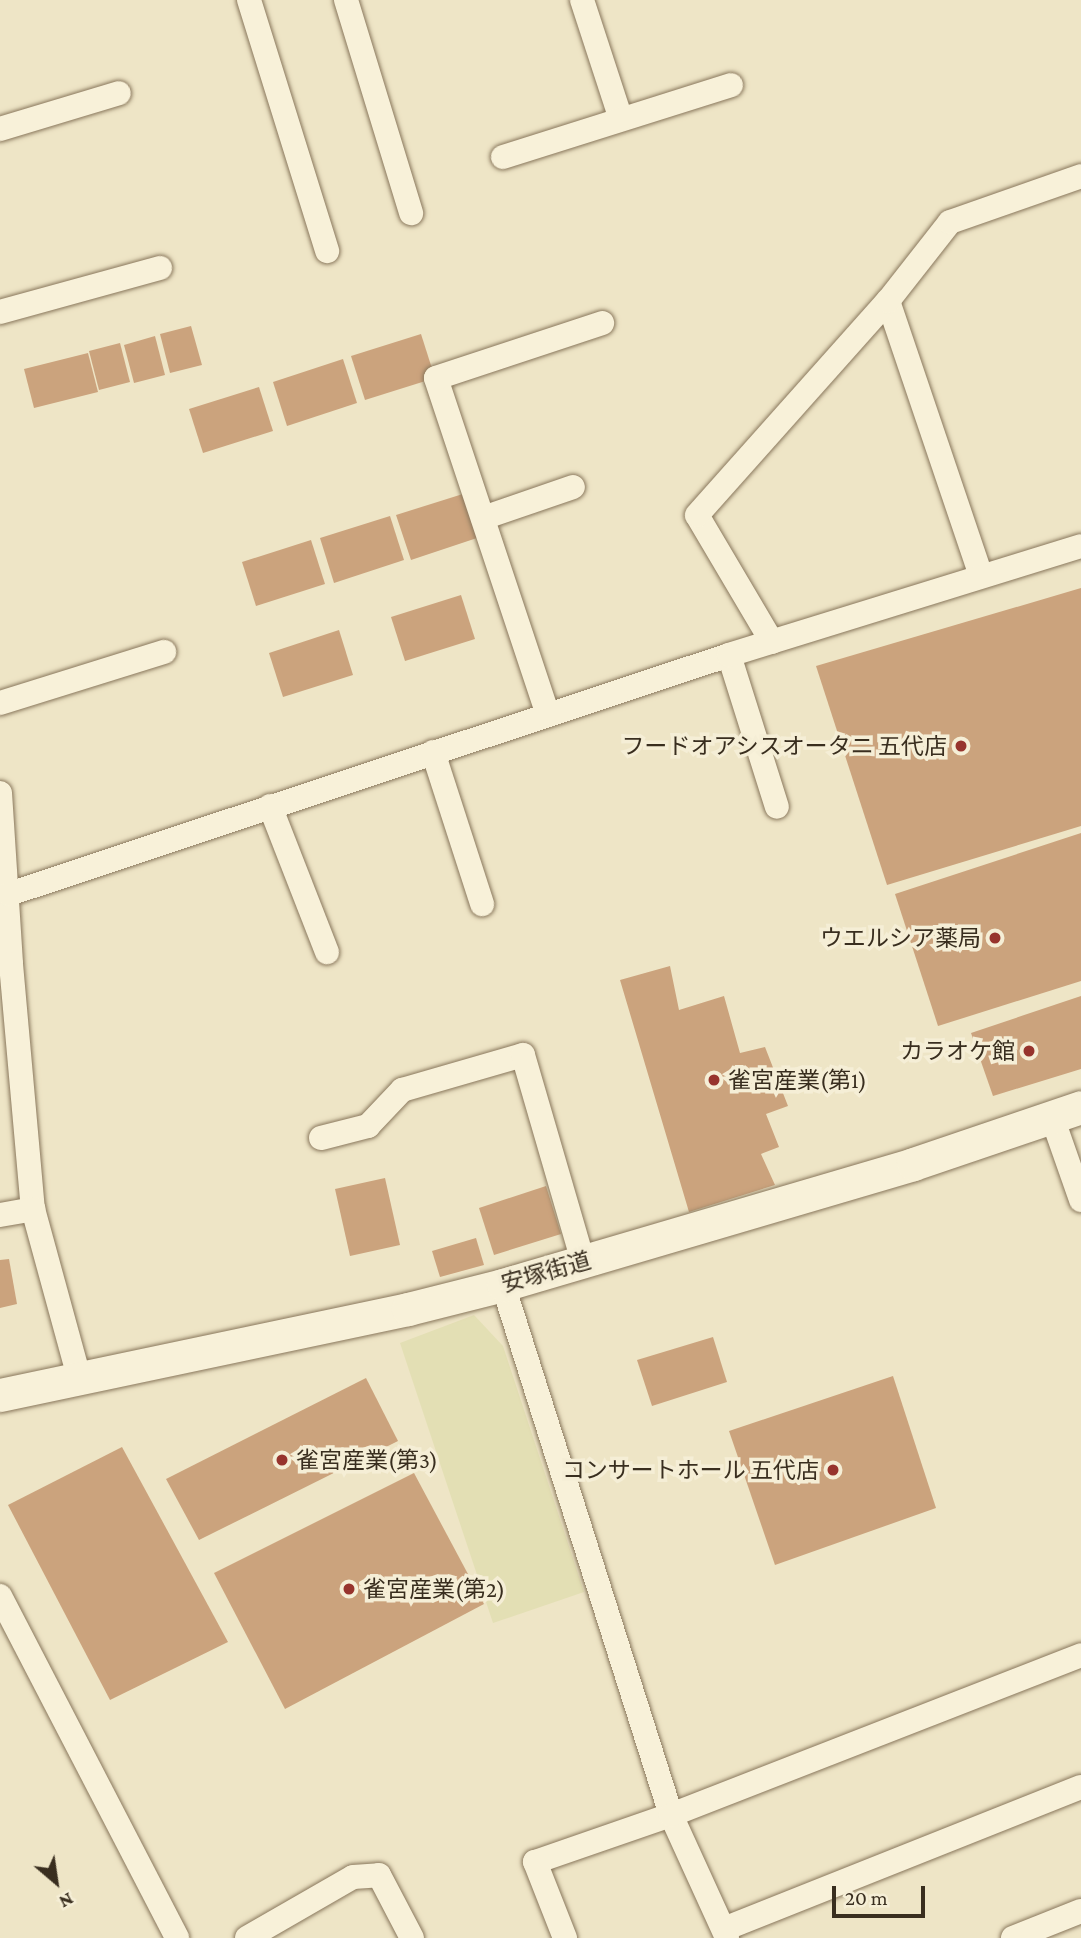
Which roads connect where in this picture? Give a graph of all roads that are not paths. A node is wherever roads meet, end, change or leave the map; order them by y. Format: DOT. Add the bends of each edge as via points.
graph roads {
  1 [pos="249,0"];
  2 [pos="346,0"];
  3 [pos="582,0"];
  4 [pos="731,85"];
  5 [pos="119,93"];
  6 [pos="621,120"];
  7 [pos="0,129"];
  8 [pos="503,157"];
  9 [pos="1081,176"];
  10 [pos="411,213"];
  11 [pos="327,251"];
  12 [pos="160,268"];
  13 [pos="888,301"];
  14 [pos="0,312"];
  15 [pos="602,323"];
  16 [pos="573,488"];
  17 [pos="483,518"];
  18 [pos="1081,546"];
  19 [pos="981,576"];
  20 [pos="772,642"];
  21 [pos="164,652"];
  22 [pos="729,656"];
  23 [pos="0,703"];
  24 [pos="548,715"];
  25 [pos="433,752"];
  26 [pos="0,793"];
  27 [pos="270,806"];
  28 [pos="777,807"];
  29 [pos="9,894"];
  30 [pos="482,904"];
  31 [pos="327,952"];
  32 [pos="6,966"];
  33 [pos="1066,1112"];
  34 [pos="321,1138"];
  35 [pos="1081,1200"];
  36 [pos="33,1209"];
  37 [pos="0,1215"];
  38 [pos="583,1262"];
  39 [pos="503,1285"];
  40 [pos="79,1377"];
  41 [pos="0,1395"];
  42 [pos="0,1596"];
  43 [pos="1081,1655"];
  44 [pos="1081,1787"];
  45 [pos="671,1815"];
  46 [pos="1081,1911"];
  47 [pos="725,1933"];
  48 [pos="177,1938"];
  49 [pos="247,1938"];
  50 [pos="412,1938"];
  51 [pos="565,1938"];
  52 [pos="1013,1938"];
  1 -- 11 [label="street"];
  2 -- 10 [label="street"];
  3 -- 6 [label="street"];
  4 -- 6 [label="street"];
  5 -- 7 [label="street"];
  6 -- 8 [label="street"];
  9 -- 13 [label="street" via="950,222"];
  12 -- 14 [label="street"];
  13 -- 19 [label="street"];
  13 -- 20 [label="street" via="697,515"];
  15 -- 17 [label="street" via="436,378"];
  16 -- 17 [label="street"];
  17 -- 24 [label="street"];
  18 -- 19 [label="street"];
  19 -- 20 [label="street"];
  20 -- 22 [label="street"];
  21 -- 23 [label="street"];
  22 -- 24 [label="street"];
  22 -- 28 [label="street"];
  24 -- 25 [label="street"];
  25 -- 27 [label="street"];
  25 -- 30 [label="street"];
  26 -- 29 [label="street"];
  27 -- 29 [label="street"];
  27 -- 31 [label="street"];
  29 -- 32 [label="street"];
  32 -- 36 [label="street"];
  33 -- 35 [label="street"];
  33 -- 38 [label="main road, 安塚街道" via="901,1168"];
  34 -- 38 [label="street" via="368,1126 402,1090 523,1055"];
  36 -- 37 [label="street"];
  36 -- 40 [label="street"];
  38 -- 39 [label="main road, 安塚街道"];
  39 -- 40 [label="main road, 安塚街道"];
  39 -- 45 [label="street"];
  40 -- 41 [label="main road, 安塚街道"];
  42 -- 48 [label="street"];
  43 -- 45 [label="street"];
  44 -- 47 [label="street"];
  45 -- 47 [label="street"];
  45 -- 51 [label="street" via="535,1862"];
  46 -- 52 [label="street"];
  49 -- 50 [label="street" via="353,1877 379,1875"];
}
